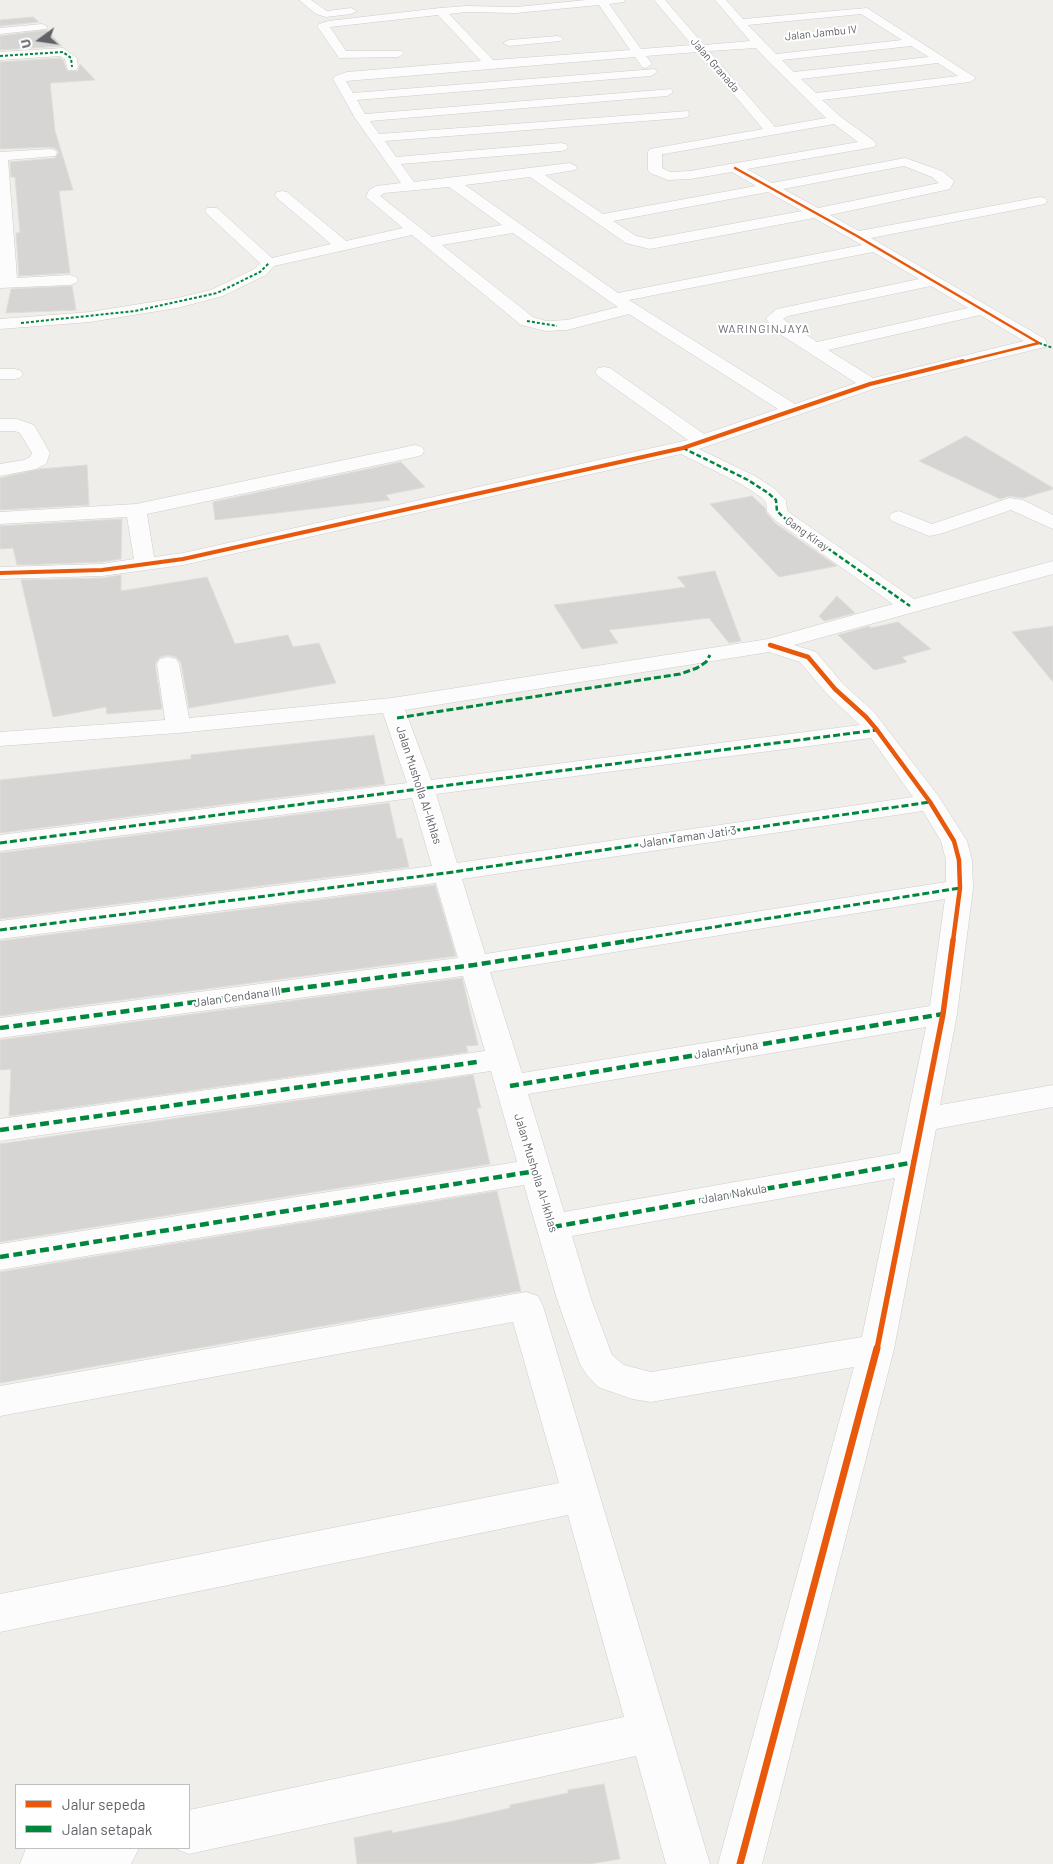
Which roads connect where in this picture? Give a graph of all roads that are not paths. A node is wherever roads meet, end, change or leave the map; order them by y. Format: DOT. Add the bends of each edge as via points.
graph roads {
  1 [pos="304,0"];
  2 [pos="452,0"];
  3 [pos="620,0"];
  4 [pos="658,0"];
  5 [pos="720,0"];
  6 [pos="602,2"];
  7 [pos="781,8"];
  8 [pos="440,11"];
  9 [pos="796,16"];
  10 [pos="378,18"];
  11 [pos="614,18"];
  12 [pos="595,19"];
  13 [pos="738,22"];
  14 [pos="888,25"];
  15 [pos="869,27"];
  16 [pos="42,28"];
  17 [pos="0,31"];
  18 [pos="774,38"];
  19 [pos="568,39"];
  20 [pos="756,42"];
  21 [pos="914,42"];
  22 [pos="509,43"];
  23 [pos="700,47"];
  24 [pos="639,52"];
  25 [pos="0,56"];
  26 [pos="414,58"];
  27 [pos="772,58"];
  28 [pos="941,59"];
  29 [pos="490,64"];
  30 [pos="72,67"];
  31 [pos="425,69"];
  32 [pos="651,72"];
  33 [pos="791,76"];
  34 [pos="667,92"];
  35 [pos="348,97"];
  36 [pos="814,97"];
  37 [pos="361,118"];
  38 [pos="687,120"];
  39 [pos="836,120"];
  40 [pos="546,125"];
  41 [pos="771,130"];
  42 [pos="377,138"];
  43 [pos="558,142"];
  44 [pos="869,144"];
  45 [pos="50,152"];
  46 [pos="1,156"];
  47 [pos="394,161"];
  48 [pos="905,162"];
  49 [pos="735,168"];
  50 [pos="532,172"];
  51 [pos="452,183"];
  52 [pos="410,186"];
  53 [pos="771,188"];
  54 [pos="590,194"];
  55 [pos="282,195"];
  56 [pos="1040,201"];
  57 [pos="576,202"];
  58 [pos="212,212"];
  59 [pos="817,213"];
  60 [pos="601,219"];
  61 [pos="514,228"];
  62 [pos="416,230"];
  63 [pos="857,236"];
  64 [pos="431,242"];
  65 [pos="342,246"];
  66 [pos="875,247"];
  67 [pos="269,263"];
  68 [pos="70,280"];
  69 [pos="933,281"];
  70 [pos="4,283"];
  71 [pos="616,298"];
  72 [pos="632,308"];
  73 [pos="982,310"];
  74 [pos="0,324"];
  75 [pos="1046,345"];
  76 [pos="814,348"];
  77 [pos="604,372"];
  78 [pos="870,384"];
  79 [pos="792,410"];
  80 [pos="0,425"];
  81 [pos="703,442"];
  82 [pos="683,448"];
  83 [pos="416,451"];
  84 [pos="0,470"];
  85 [pos="136,510"];
  86 [pos="899,517"];
  87 [pos="0,518"];
  88 [pos="1053,523"];
  89 [pos="144,565"];
  90 [pos="1053,567"];
  91 [pos="0,573"];
  92 [pos="910,606"];
  93 [pos="770,645"];
  94 [pos="168,664"];
  95 [pos="395,712"];
  96 [pos="178,726"];
  97 [pos="877,730"];
  98 [pos="0,739"];
  99 [pos="422,790"];
  100 [pos="930,802"];
  101 [pos="0,843"];
  102 [pos="446,873"];
  103 [pos="960,888"];
  104 [pos="0,930"];
  105 [pos="474,966"];
  106 [pos="943,1014"];
  107 [pos="0,1028"];
  108 [pos="506,1072"];
  109 [pos="1048,1104"];
  110 [pos="923,1120"];
  111 [pos="0,1130"];
  112 [pos="915,1162"];
  113 [pos="536,1171"];
  114 [pos="553,1227"];
  115 [pos="0,1257"];
  116 [pos="877,1349"];
  117 [pos="0,1401"];
  118 [pos="581,1495"];
  119 [pos="0,1613"];
  120 [pos="650,1732"];
  121 [pos="190,1832"];
  122 [pos="112,1849"];
  123 [pos="42,1864"];
  124 [pos="688,1864"];
  125 [pos="740,1864"];
  1 -- 2 [label="street" via="326,14"];
  3 -- 6 [label="street"];
  4 -- 23 [label="street, Jalan Granada"];
  5 -- 13 [label="street"];
  6 -- 8 [label="street" via="516,10 476,8"];
  6 -- 11 [label="street"];
  7 -- 9 [label="street"];
  8 -- 10 [label="street"];
  8 -- 29 [label="street"];
  9 -- 13 [label="street"];
  9 -- 14 [label="street" via="863,10"];
  10 -- 10 [label="street" via="409,52 346,56 323,26"];
  11 -- 12 [label="street"];
  11 -- 24 [label="street" via="621,35"];
  13 -- 20 [label="street"];
  14 -- 15 [label="street, Jalan Jambu IV"];
  14 -- 21 [label="street"];
  16 -- 17 [label="street"];
  18 -- 20 [label="street, Jalan Jambu IV"];
  19 -- 22 [label="street"];
  20 -- 23 [label="street, Jalan Jambu IV"];
  20 -- 27 [label="street"];
  21 -- 27 [label="street"];
  21 -- 28 [label="street"];
  23 -- 24 [label="street, Jalan Jambu IV"];
  23 -- 41 [label="street, Jalan Granada"];
  24 -- 29 [label="street, Jalan Jambu IV"];
  24 -- 32 [label="street"];
  25 -- 30 [label="street" via="63,52 71,58"];
  26 -- 31 [label="street"];
  27 -- 33 [label="street"];
  28 -- 33 [label="street"];
  28 -- 36 [label="street" via="970,78"];
  29 -- 31 [label="street, Jalan Jambu IV"];
  31 -- 35 [label="street, Jalan Jambu IV" via="342,77 338,81"];
  32 -- 34 [label="street"];
  32 -- 35 [label="street"];
  33 -- 36 [label="street"];
  34 -- 37 [label="street"];
  34 -- 38 [label="street"];
  35 -- 37 [label="street"];
  36 -- 39 [label="street"];
  37 -- 42 [label="street"];
  38 -- 40 [label="street"];
  38 -- 43 [label="street"];
  39 -- 41 [label="street"];
  39 -- 44 [label="street"];
  40 -- 42 [label="street"];
  40 -- 43 [label="street"];
  41 -- 49 [label="street" via="655,152 655,170 668,176"];
  42 -- 47 [label="street"];
  43 -- 47 [label="street"];
  43 -- 50 [label="street" via="573,171"];
  44 -- 48 [label="street"];
  44 -- 49 [label="street"];
  45 -- 46 [label="street"];
  46 -- 70 [label="street"];
  47 -- 52 [label="street"];
  48 -- 53 [label="street"];
  48 -- 59 [label="street" via="937,174 947,183"];
  49 -- 53 [label="street"];
  50 -- 51 [label="street"];
  50 -- 57 [label="street"];
  51 -- 52 [label="street"];
  51 -- 61 [label="street"];
  52 -- 62 [label="street" via="381,189 373,197"];
  53 -- 59 [label="street"];
  53 -- 60 [label="street"];
  54 -- 57 [label="street"];
  55 -- 65 [label="street"];
  56 -- 63 [label="street"];
  57 -- 60 [label="street"];
  58 -- 67 [label="street"];
  59 -- 60 [label="street" via="650,244 631,240"];
  59 -- 63 [label="street"];
  61 -- 64 [label="street"];
  61 -- 71 [label="street"];
  62 -- 64 [label="street"];
  62 -- 65 [label="street"];
  63 -- 66 [label="street"];
  64 -- 72 [label="street" via="536,324 567,325"];
  65 -- 67 [label="street"];
  66 -- 69 [label="street"];
  66 -- 71 [label="street"];
  67 -- 74 [label="street" via="260,272 217,293 177,303 90,317"];
  68 -- 70 [label="street"];
  69 -- 73 [label="street"];
  69 -- 76 [label="street" via="784,312 774,318"];
  71 -- 72 [label="street"];
  72 -- 79 [label="street"];
  73 -- 75 [label="street"];
  73 -- 76 [label="street"];
  75 -- 78 [label="street"];
  76 -- 78 [label="street"];
  77 -- 81 [label="street"];
  78 -- 79 [label="street"];
  79 -- 81 [label="street"];
  80 -- 84 [label="street" via="27,429 41,453 39,460 29,466"];
  81 -- 82 [label="street"];
  82 -- 89 [label="street"];
  82 -- 92 [label="street, Gang Kiray" via="768,493 776,500 776,511 783,517"];
  83 -- 85 [label="street"];
  85 -- 87 [label="street"];
  85 -- 89 [label="street"];
  86 -- 88 [label="street" via="934,530 1016,504"];
  89 -- 91 [label="street" via="102,570"];
  90 -- 92 [label="street"];
  92 -- 93 [label="street"];
  93 -- 95 [label="street"];
  93 -- 97 [label="street" via="808,657"];
  94 -- 96 [label="street"];
  95 -- 96 [label="street"];
  95 -- 99 [label="street, Jalan Musholla Al-Ikhlas"];
  96 -- 98 [label="street"];
  97 -- 99 [label="street"];
  97 -- 100 [label="street"];
  99 -- 101 [label="street"];
  99 -- 102 [label="street, Jalan Musholla Al-Ikhlas"];
  100 -- 102 [label="street, Jalan Taman Jati 3"];
  100 -- 103 [label="street" via="954,841 959,860"];
  102 -- 104 [label="street, Jalan Taman Jati 3"];
  102 -- 105 [label="street, Jalan Musholla Al-Ikhlas"];
  103 -- 105 [label="street, Jalan Cendana III"];
  103 -- 106 [label="street"];
  105 -- 107 [label="street, Jalan Cendana III"];
  105 -- 108 [label="street, Jalan Musholla Al-Ikhlas"];
  106 -- 108 [label="street, Jalan Arjuna"];
  106 -- 110 [label="street"];
  108 -- 111 [label="street, Jalan Arjuna"];
  108 -- 113 [label="street, Jalan Musholla Al-Ikhlas"];
  109 -- 110 [label="street"];
  110 -- 112 [label="street"];
  112 -- 114 [label="street, Jalan Nakula"];
  112 -- 116 [label="street"];
  113 -- 114 [label="street, Jalan Musholla Al-Ikhlas"];
  113 -- 115 [label="street"];
  114 -- 116 [label="street, Jalan Musholla Al-Ikhlas" via="598,1364 611,1376 632,1384 651,1387"];
  116 -- 125 [label="street"];
  117 -- 118 [label="street" via="526,1306"];
  118 -- 119 [label="street"];
  118 -- 120 [label="street"];
  120 -- 121 [label="street"];
  120 -- 124 [label="street"];
  122 -- 123 [label="street"];
}
